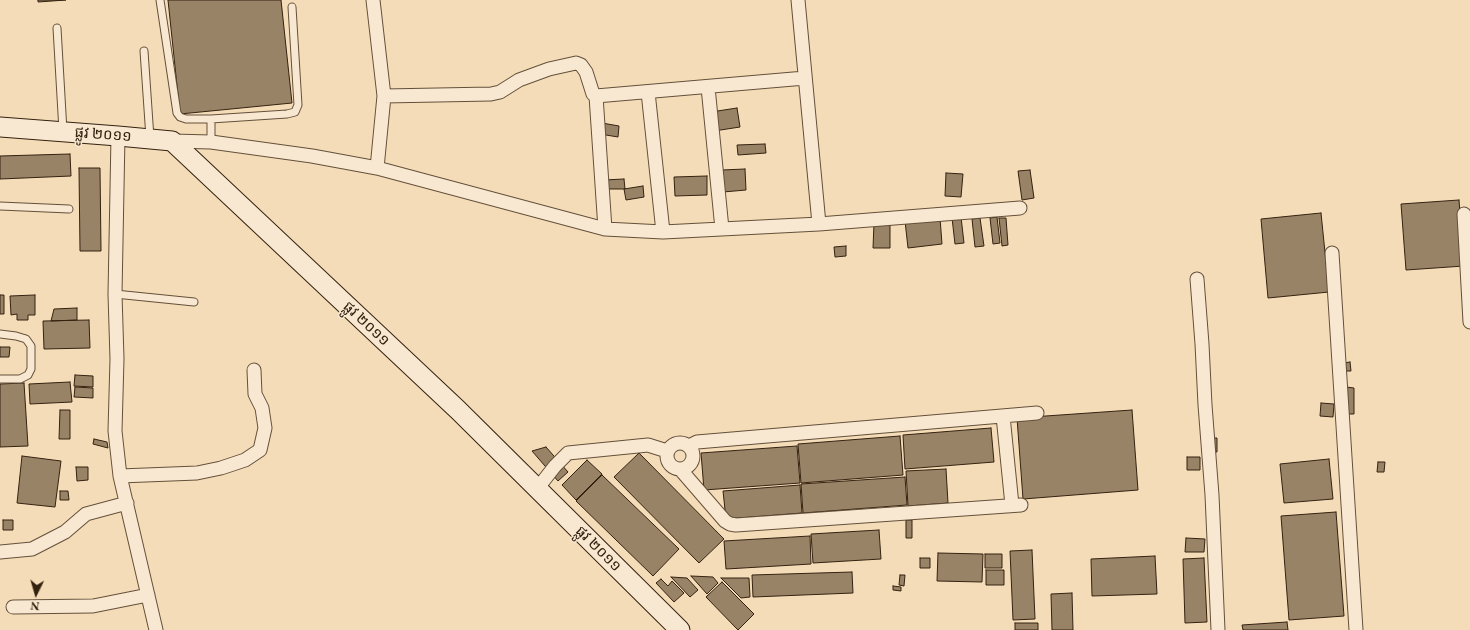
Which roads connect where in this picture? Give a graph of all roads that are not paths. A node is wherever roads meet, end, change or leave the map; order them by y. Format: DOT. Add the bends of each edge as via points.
graph roads {
  1 [pos="160,0"];
  2 [pos="373,0"];
  3 [pos="798,0"];
  4 [pos="292,7"];
  5 [pos="57,28"];
  6 [pos="144,52"];
  7 [pos="805,78"];
  8 [pos="708,87"];
  9 [pos="648,92"];
  10 [pos="384,96"];
  11 [pos="596,96"];
  12 [pos="211,119"];
  13 [pos="0,127"];
  14 [pos="64,132"];
  15 [pos="118,136"];
  16 [pos="150,138"];
  17 [pos="172,141"];
  18 [pos="211,142"];
  19 [pos="377,168"];
  20 [pos="0,206"];
  21 [pos="1020,208"];
  22 [pos="69,209"];
  23 [pos="1464,214"];
  24 [pos="819,224"];
  25 [pos="605,229"];
  26 [pos="722,229"];
  27 [pos="663,232"];
  28 [pos="1332,253"];
  29 [pos="1197,279"];
  30 [pos="115,294"];
  31 [pos="194,302"];
  32 [pos="1470,322"];
  33 [pos="0,334"];
  34 [pos="254,370"];
  35 [pos="0,379"];
  36 [pos="1036,414"];
  37 [pos="1004,416"];
  38 [pos="689,446"];
  39 [pos="667,452"];
  40 [pos="680,469"];
  41 [pos="120,476"];
  42 [pos="537,489"];
  43 [pos="127,503"];
  44 [pos="0,552"];
  45 [pos="148,595"];
  46 [pos="13,607"];
  47 [pos="156,630"];
  48 [pos="680,630"];
  49 [pos="1218,630"];
  50 [pos="1356,630"];
  1 -- 12 [label="lane" via="177,113 186,119"];
  2 -- 10 [label="street"];
  3 -- 7 [label="street"];
  4 -- 12 [label="lane" via="298,105 295,112"];
  5 -- 14 [label="lane"];
  6 -- 16 [label="lane"];
  7 -- 8 [label="street"];
  7 -- 24 [label="street"];
  8 -- 9 [label="street"];
  8 -- 26 [label="street"];
  9 -- 11 [label="street"];
  9 -- 27 [label="street"];
  10 -- 11 [label="street" via="491,94 500,92 534,73 576,63 584,67 592,92"];
  10 -- 19 [label="street"];
  11 -- 25 [label="street"];
  12 -- 18 [label="lane"];
  13 -- 14 [label="main road, ផ្លូវ ២០១១"];
  14 -- 15 [label="main road, ផ្លូវ ២០១១"];
  15 -- 16 [label="main road, ផ្លូវ ២០១១"];
  15 -- 30 [label="street"];
  16 -- 17 [label="main road, ផ្លូវ ២០១១"];
  17 -- 18 [label="street"];
  17 -- 42 [label="main road, ផ្លូវ ២០១១" via="458,410"];
  18 -- 19 [label="street"];
  19 -- 25 [label="street"];
  20 -- 22 [label="lane"];
  21 -- 24 [label="street"];
  23 -- 32 [label="street"];
  24 -- 26 [label="street"];
  25 -- 27 [label="street"];
  26 -- 27 [label="street"];
  28 -- 50 [label="street"];
  29 -- 49 [label="street" via="1212,495"];
  30 -- 31 [label="lane"];
  30 -- 41 [label="street" via="115,431"];
  33 -- 35 [label="lane" via="26,338 30,346 31,369 28,375 20,379"];
  34 -- 41 [label="street" via="255,394 262,408 265,428 260,450 245,460 197,473"];
  36 -- 37 [label="street"];
  37 -- 38 [label="street" via="697,442"];
  37 -- 40 [label="street" via="1016,505 736,525 725,521"];
  38 -- 39 [label="street" via="676,443"];
  38 -- 40 [label="street" via="693,454 691,463"];
  39 -- 40 [label="street" via="669,464"];
  39 -- 42 [label="street" via="648,445 568,453 554,466"];
  41 -- 43 [label="street"];
  42 -- 48 [label="main road, ផ្លូវ ២០១១"];
  43 -- 44 [label="street" via="86,514 65,532 32,550"];
  43 -- 45 [label="street"];
  45 -- 46 [label="street" via="93,606"];
  45 -- 47 [label="street"];
}
